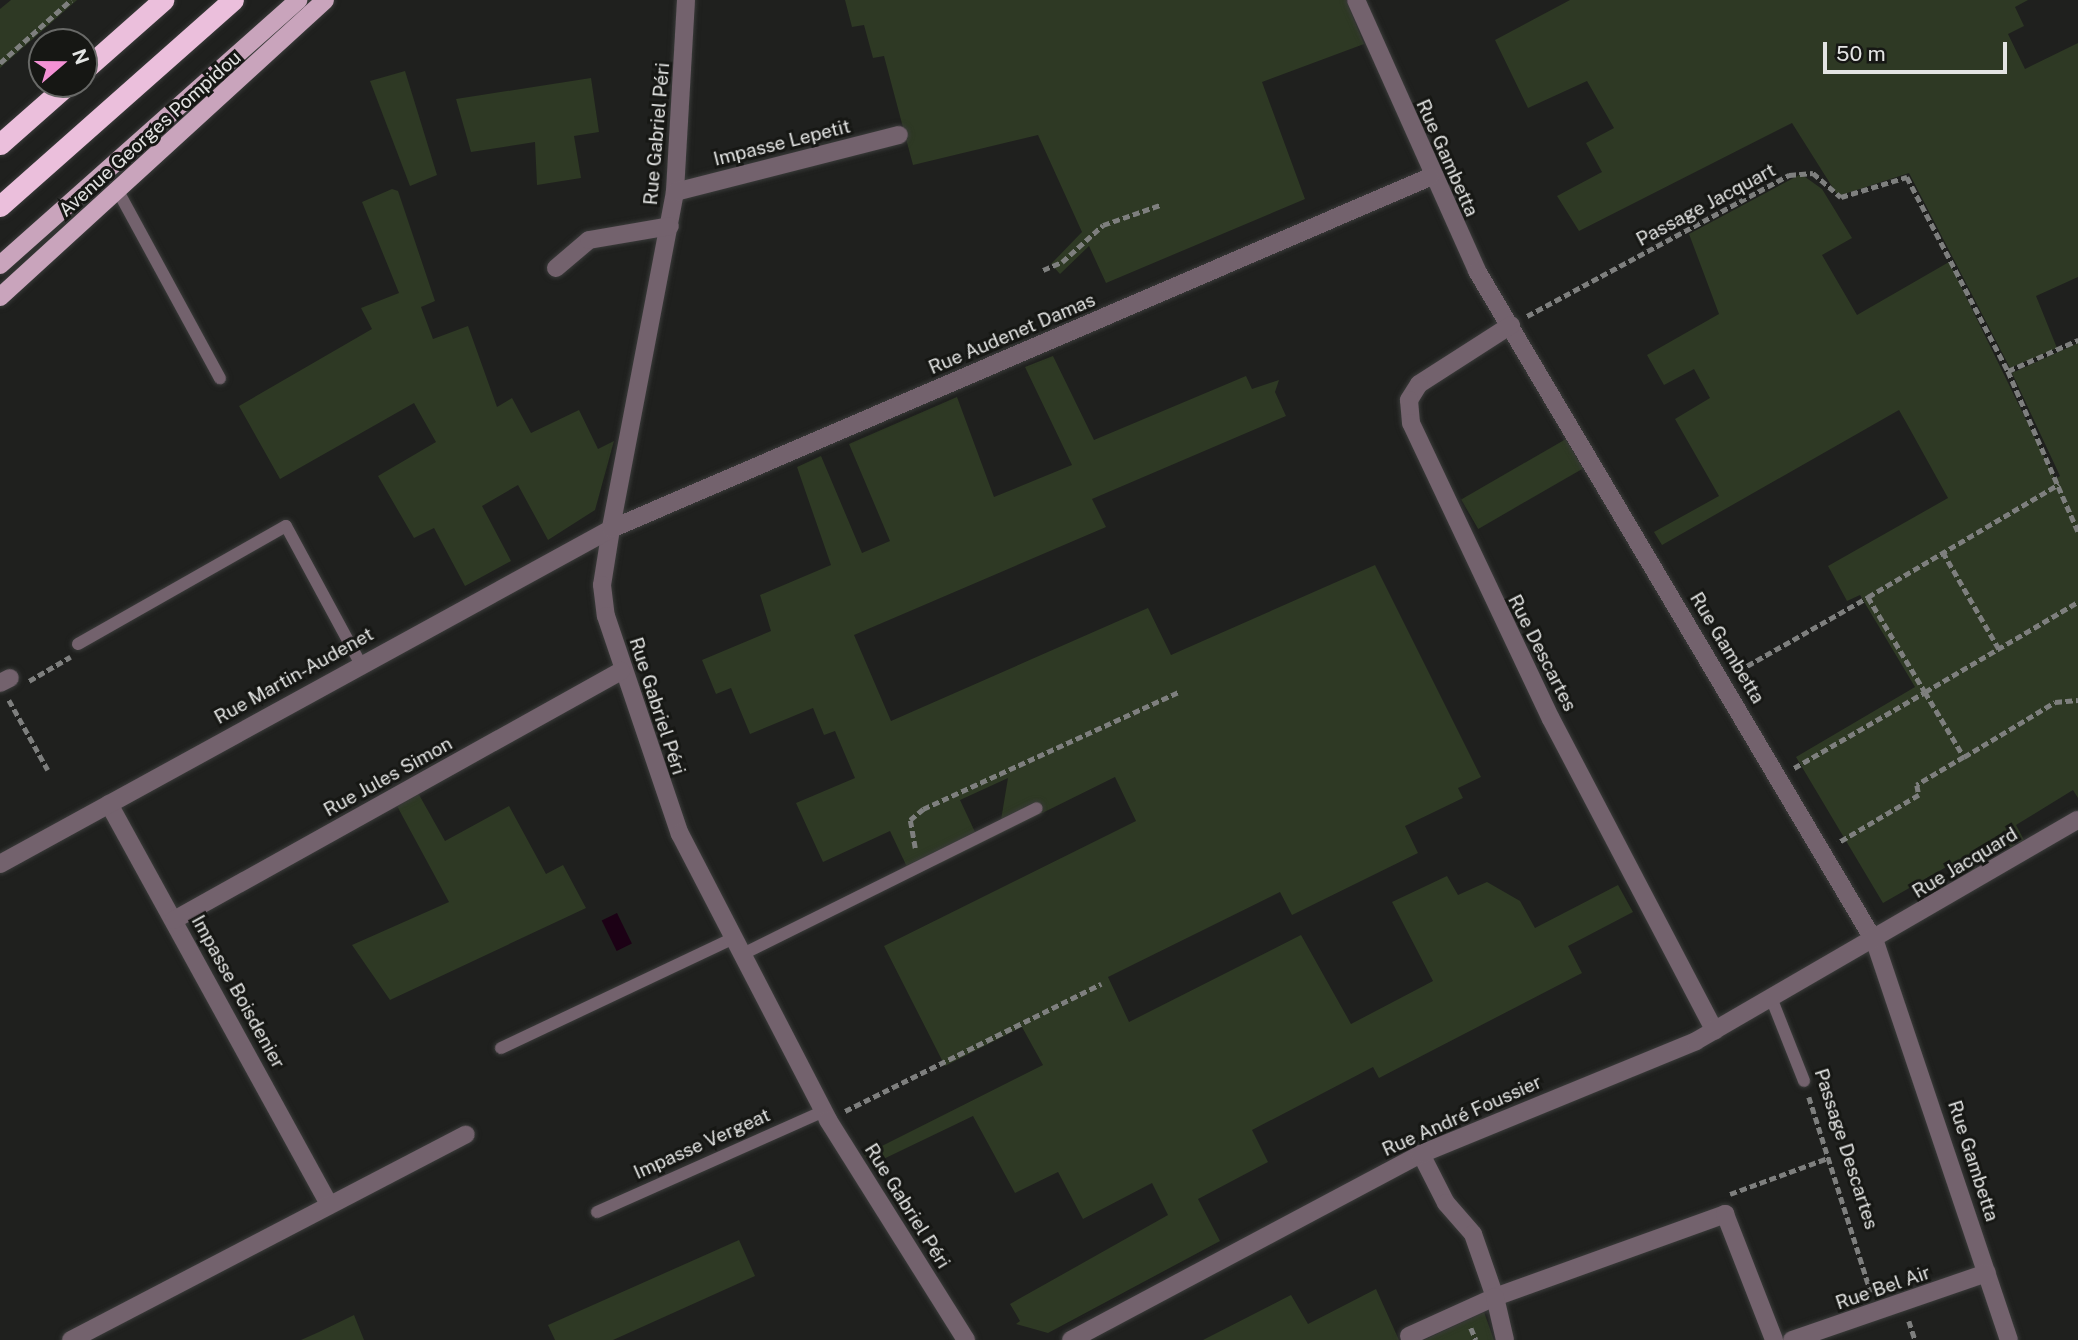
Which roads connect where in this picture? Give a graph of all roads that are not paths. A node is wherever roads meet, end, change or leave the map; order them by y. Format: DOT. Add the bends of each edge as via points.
graph roads {
  1 [pos="163,0"];
  2 [pos="233,0"];
  3 [pos="298,0"];
  4 [pos="325,0"];
  5 [pos="1356,0"];
  6 [pos="685,4"];
  7 [pos="98,58"];
  8 [pos="52,98"];
  9 [pos="899,135"];
  10 [pos="0,144"];
  11 [pos="1430,177"];
  12 [pos="675,192"];
  13 [pos="119,193"];
  14 [pos="0,206"];
  15 [pos="670,226"];
  16 [pos="0,265"];
  17 [pos="556,268"];
  18 [pos="0,297"];
  19 [pos="1511,325"];
  20 [pos="219,378"];
  21 [pos="611,529"];
  22 [pos="78,644"];
  23 [pos="360,663"];
  24 [pos="621,671"];
  25 [pos="109,804"];
  26 [pos="1037,808"];
  27 [pos="2078,820"];
  28 [pos="0,864"];
  29 [pos="174,920"];
  30 [pos="1875,942"];
  31 [pos="736,947"];
  32 [pos="1772,1000"];
  33 [pos="1715,1031"];
  34 [pos="500,1048"];
  35 [pos="1804,1081"];
  36 [pos="826,1116"];
  37 [pos="466,1134"];
  38 [pos="1421,1154"];
  39 [pos="328,1202"];
  40 [pos="597,1212"];
  41 [pos="1987,1273"];
  42 [pos="1495,1297"];
  43 [pos="1835,1334"];
  44 [pos="1409,1336"];
  45 [pos="71,1340"];
  46 [pos="966,1340"];
  47 [pos="1071,1340"];
  48 [pos="1505,1340"];
  49 [pos="1773,1340"];
  50 [pos="1792,1340"];
  51 [pos="2009,1340"];
  1 -- 7 [label="highway"];
  2 -- 14 [label="highway"];
  3 -- 16 [label="main road, Avenue Georges Pompidou"];
  4 -- 13 [label="main road, Avenue Georges Pompidou"];
  5 -- 11 [label="street, Rue Gambetta"];
  6 -- 12 [label="street, Rue Gabriel Péri"];
  8 -- 10 [label="highway"];
  9 -- 12 [label="street, Impasse Lepetit"];
  11 -- 19 [label="street, Rue Gambetta"];
  11 -- 21 [label="street, Rue Audenet Damas"];
  12 -- 15 [label="street, Rue Gabriel Péri"];
  13 -- 18 [label="main road, Avenue Georges Pompidou"];
  13 -- 20 [label="lane"];
  15 -- 17 [label="street" via="589,240"];
  15 -- 21 [label="street, Rue Gabriel Péri"];
  19 -- 30 [label="street, Rue Gambetta"];
  19 -- 33 [label="street, Rue Descartes" via="1419,384 1409,400 1411,423 1551,719"];
  21 -- 23 [label="street, Rue Martin-Audenet"];
  21 -- 24 [label="street, Rue Gabriel Péri" via="602,585"];
  22 -- 23 [label="lane" via="286,526"];
  23 -- 25 [label="street, Rue Martin-Audenet"];
  24 -- 29 [label="street, Rue Jules Simon"];
  24 -- 31 [label="street, Rue Gabriel Péri" via="680,834"];
  25 -- 28 [label="street, Rue Martin-Audenet"];
  25 -- 29 [label="street, Impasse Boisdenier"];
  26 -- 31 [label="lane" via="921,866"];
  27 -- 30 [label="street, Rue Jacquard"];
  29 -- 39 [label="street, Impasse Boisdenier"];
  30 -- 32 [label="street, Rue André Foussier"];
  30 -- 41 [label="street, Rue Gambetta"];
  31 -- 34 [label="lane"];
  31 -- 36 [label="street, Rue Gabriel Péri"];
  32 -- 33 [label="street, Rue André Foussier"];
  32 -- 35 [label="lane, Passage Descartes"];
  33 -- 38 [label="street, Rue André Foussier"];
  36 -- 40 [label="lane, Impasse Vergeat"];
  36 -- 46 [label="street, Rue Gabriel Péri"];
  37 -- 39 [label="street" via="356,1196"];
  38 -- 42 [label="street" via="1446,1203 1473,1234"];
  38 -- 47 [label="street, Rue André Foussier"];
  39 -- 45 [label="street"];
  41 -- 43 [label="street, Rue Bel Air" via="1878,1312"];
  41 -- 51 [label="street, Rue Gambetta"];
  42 -- 44 [label="street"];
  42 -- 48 [label="street"];
  42 -- 49 [label="street" via="1725,1214"];
  43 -- 50 [label="street, Rue Bel Air"];
}
